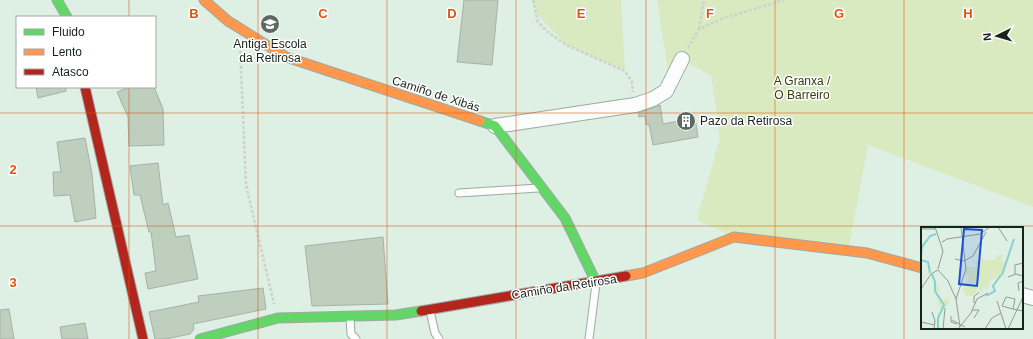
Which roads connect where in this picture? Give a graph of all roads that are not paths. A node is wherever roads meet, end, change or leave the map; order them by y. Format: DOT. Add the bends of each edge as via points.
graph roads {
  1 [pos="57,0"];
  2 [pos="204,0"];
  3 [pos="66,16"];
  4 [pos="682,59"];
  5 [pos="85,88"];
  6 [pos="495,126"];
  7 [pos="542,187"];
  8 [pos="459,194"];
  9 [pos="921,268"];
  10 [pos="596,282"];
  11 [pos="1023,295"];
  12 [pos="1033,298"];
  13 [pos="430,309"];
  14 [pos="349,316"];
  15 [pos="143,339"];
  16 [pos="200,339"];
  17 [pos="356,339"];
  18 [pos="439,339"];
  19 [pos="589,339"];
  1 -- 3 [label="street"];
  2 -- 6 [label="street, Camiño de Xibás" via="228,21 286,57"];
  4 -- 6 [label="street" via="666,91 652,99 635,105"];
  5 -- 15 [label="street"];
  6 -- 7 [label="street"];
  7 -- 8 [label="lane"];
  7 -- 10 [label="street" via="565,218"];
  9 -- 10 [label="street, Camiño da Retirosa" via="867,253 734,237 643,273"];
  10 -- 13 [label="street, Camiño da Retirosa"];
  10 -- 19 [label="lane"];
  11 -- 12 [label="street"];
  13 -- 14 [label="street, Camiño da Retirosa" via="396,315"];
  13 -- 18 [label="lane" via="435,333"];
  14 -- 16 [label="street, Camiño da Retirosa" via="278,318"];
  14 -- 17 [label="lane" via="351,334"];
}
